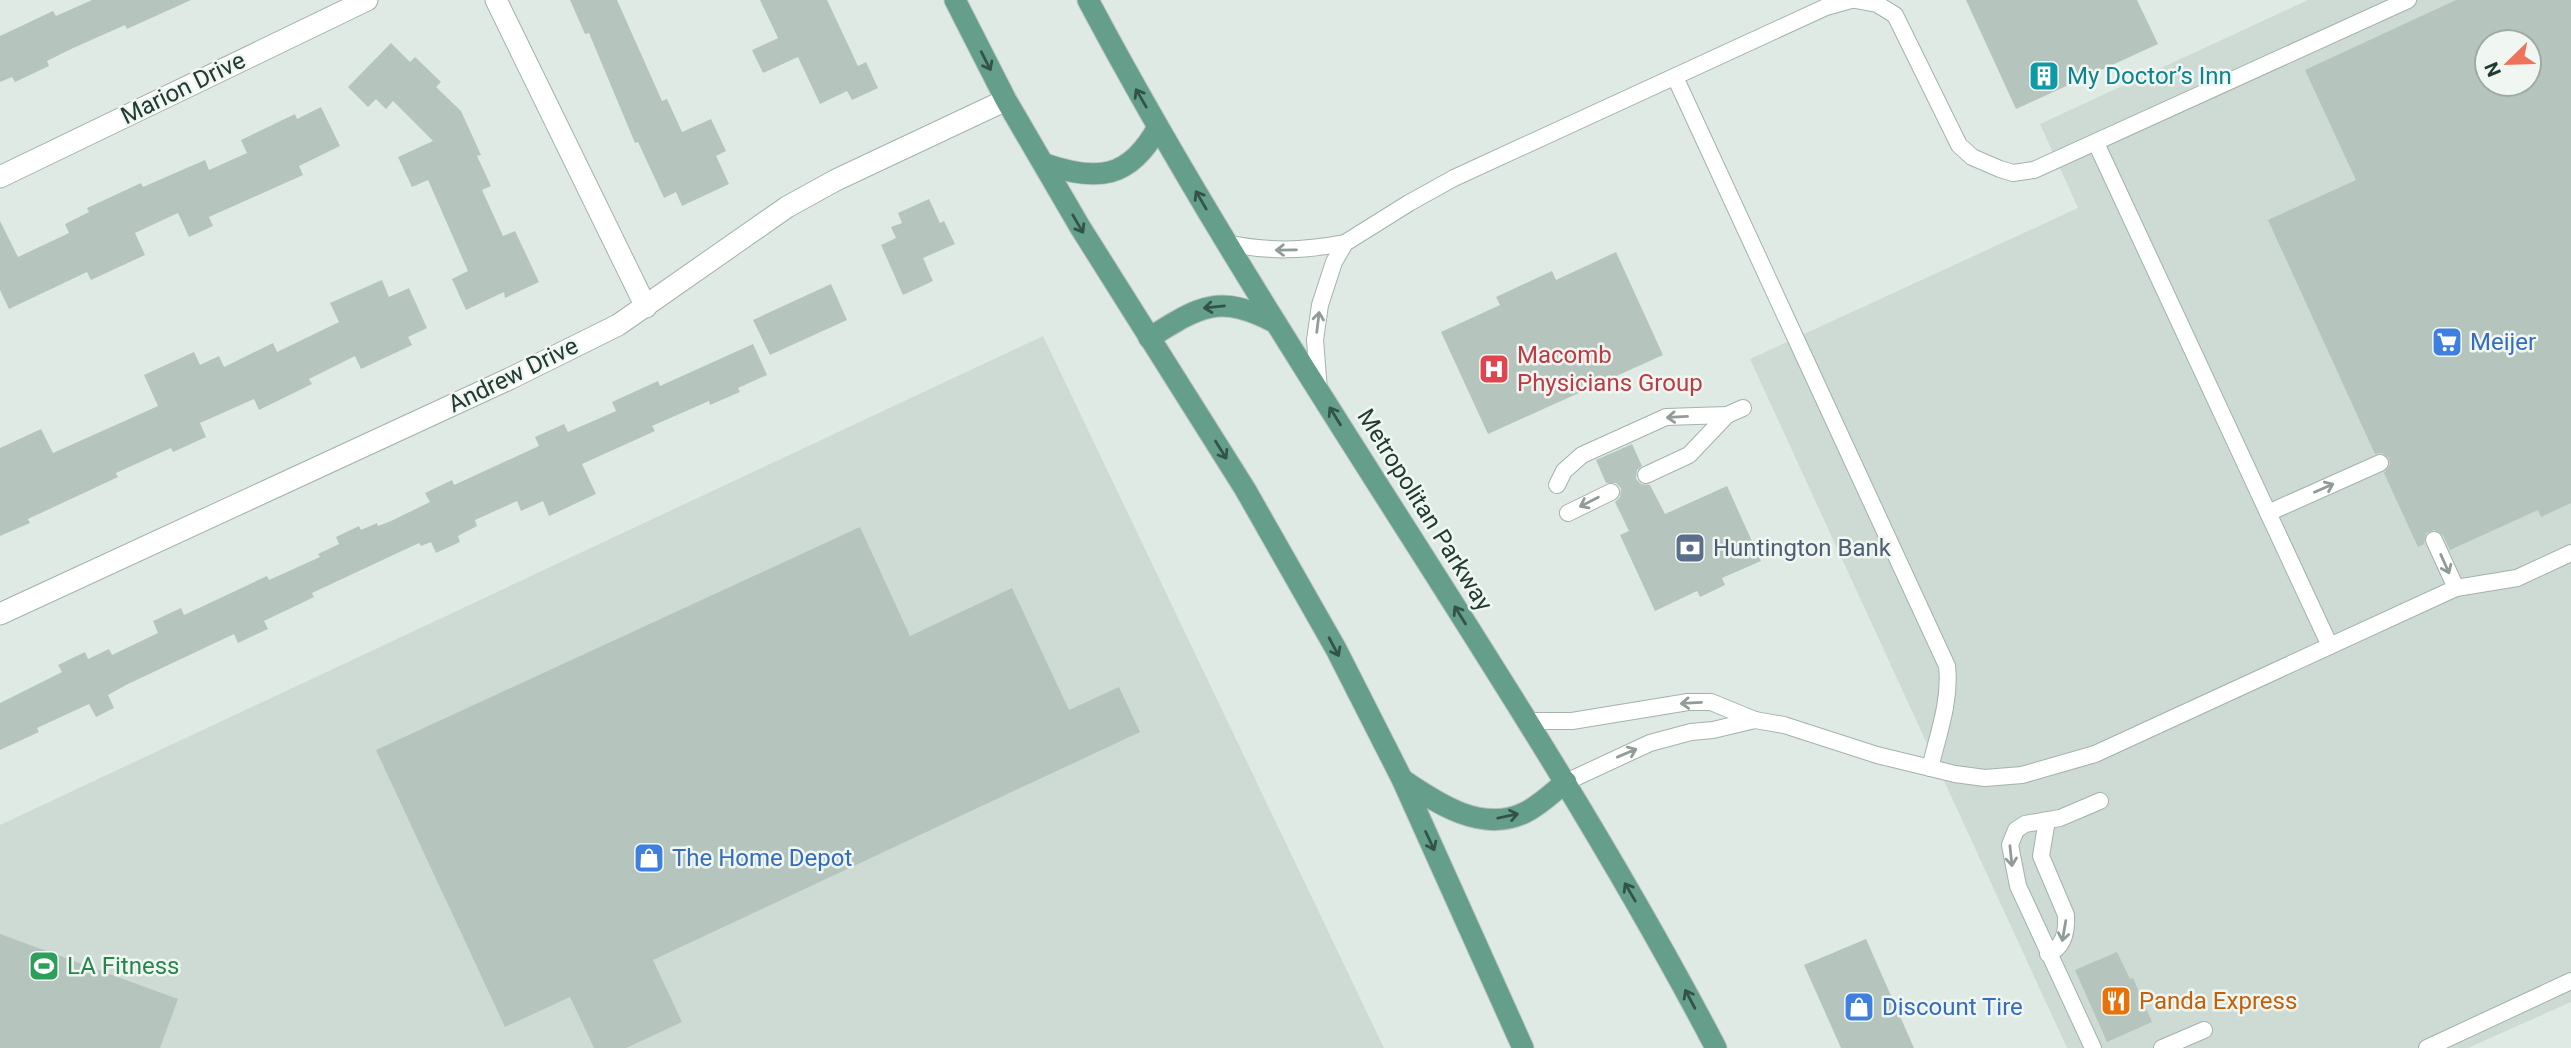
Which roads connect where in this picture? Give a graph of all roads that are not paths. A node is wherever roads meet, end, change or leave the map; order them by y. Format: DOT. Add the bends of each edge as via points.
graph roads {
  1 [pos="367,0"];
  2 [pos="496,0"];
  3 [pos="955,0"];
  4 [pos="1088,0"];
  5 [pos="1853,0"];
  6 [pos="2408,0"];
  7 [pos="1675,76"];
  8 [pos="1006,100"];
  9 [pos="1158,127"];
  10 [pos="2096,143"];
  11 [pos="1045,164"];
  12 [pos="0,177"];
  13 [pos="1226,243"];
  14 [pos="1345,243"];
  15 [pos="646,307"];
  16 [pos="1278,324"];
  17 [pos="1149,338"];
  18 [pos="1319,390"];
  19 [pos="1744,408"];
  20 [pos="1727,415"];
  21 [pos="2380,463"];
  22 [pos="1646,475"];
  23 [pos="1557,485"];
  24 [pos="1611,492"];
  25 [pos="1568,513"];
  26 [pos="2269,513"];
  27 [pos="2434,540"];
  28 [pos="2571,553"];
  29 [pos="2456,588"];
  30 [pos="0,614"];
  31 [pos="2330,646"];
  32 [pos="1755,720"];
  33 [pos="1528,721"];
  34 [pos="1930,768"];
  35 [pos="1402,779"];
  36 [pos="1566,782"];
  37 [pos="2100,801"];
  38 [pos="2048,820"];
  39 [pos="2048,954"];
  40 [pos="2571,981"];
  41 [pos="2204,1030"];
  42 [pos="1523,1048"];
  43 [pos="1716,1048"];
  44 [pos="2093,1048"];
  45 [pos="2162,1048"];
  46 [pos="2429,1048"];
  1 -- 12 [label="street, Marion Drive"];
  2 -- 15 [label="street"];
  3 -- 8 [label="main road, one-way"];
  9 -- 4 [label="main road, Metropolitan Parkway, one-way"];
  5 -- 7 [label="lane" via="1826,7"];
  5 -- 10 [label="lane" via="1877,4 1895,15 1959,145 1979,160 2023,173"];
  6 -- 10 [label="lane"];
  7 -- 14 [label="lane" via="1454,178"];
  7 -- 34 [label="lane" via="1947,666 1945,708"];
  8 -- 11 [label="main road"];
  8 -- 15 [label="street, Andrew Drive" via="787,207"];
  9 -- 11 [label="main road" via="1146,149 1117,170 1074,174"];
  13 -- 9 [label="main road, Metropolitan Parkway, one-way"];
  10 -- 26 [label="lane"];
  11 -- 17 [label="main road, one-way"];
  14 -- 13 [label="lane, one-way" via="1263,251"];
  13 -- 16 [label="main road, Metropolitan Parkway"];
  18 -- 14 [label="lane, one-way" via="1315,340 1322,293"];
  15 -- 30 [label="street, Andrew Drive" via="509,379"];
  16 -- 17 [label="main road, one-way" via="1251,310 1209,306"];
  16 -- 18 [label="main road, Metropolitan Parkway"];
  17 -- 35 [label="main road, one-way" via="1276,543"];
  33 -- 18 [label="main road, Metropolitan Parkway, one-way"];
  19 -- 20 [label="lane"];
  20 -- 22 [label="lane" via="1689,455"];
  20 -- 23 [label="lane, one-way" via="1665,417 1582,455 1564,471"];
  26 -- 21 [label="lane, one-way"];
  24 -- 25 [label="lane, one-way"];
  26 -- 31 [label="lane"];
  27 -- 29 [label="lane, one-way"];
  28 -- 29 [label="lane" via="2517,578"];
  29 -- 31 [label="lane"];
  31 -- 34 [label="lane" via="2081,759 2006,777"];
  32 -- 33 [label="lane, one-way" via="1711,702 1688,702 1572,721"];
  32 -- 34 [label="lane"];
  36 -- 32 [label="lane, one-way" via="1650,743"];
  33 -- 36 [label="main road, Metropolitan Parkway"];
  35 -- 36 [label="main road, one-way" via="1455,811 1480,819 1504,819 1525,812"];
  35 -- 42 [label="main road, one-way"];
  43 -- 36 [label="main road, Metropolitan Parkway, one-way"];
  37 -- 38 [label="lane"];
  38 -- 39 [label="lane, one-way" via="2041,856 2067,925 2062,943"];
  38 -- 39 [label="lane, one-way" via="2016,830 2010,854 2018,886"];
  39 -- 44 [label="lane"];
  40 -- 46 [label="lane"];
  41 -- 45 [label="lane"];
}
